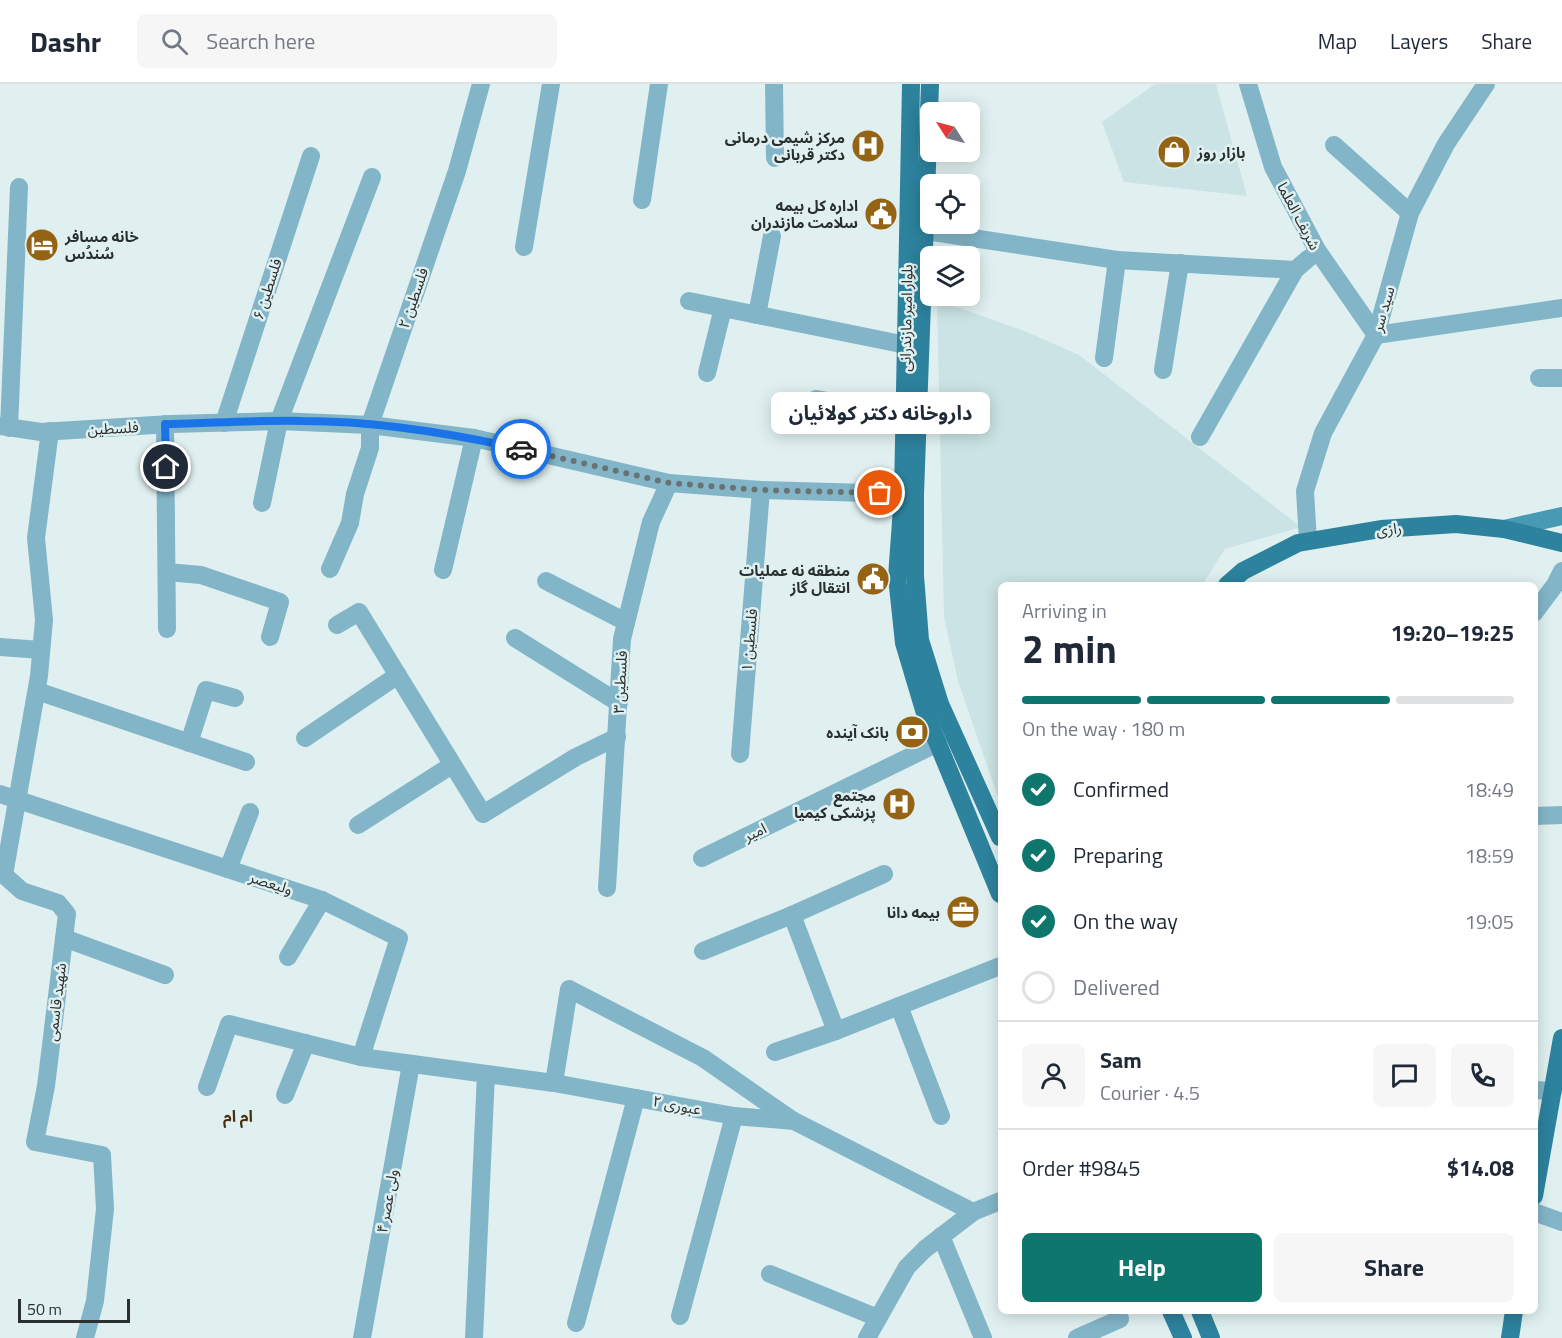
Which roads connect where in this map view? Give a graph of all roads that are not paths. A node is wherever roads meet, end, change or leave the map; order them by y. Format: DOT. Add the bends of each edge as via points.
graph roads {
  1 [pos="482,84"];
  2 [pos="551,84"];
  3 [pos="659,84"];
  4 [pos="774,84"];
  5 [pos="911,84"];
  6 [pos="930,84"];
  7 [pos="1248,84"];
  8 [pos="1486,84"];
  9 [pos="1334,145"];
  10 [pos="311,156"];
  11 [pos="775,158"];
  12 [pos="928,174"];
  13 [pos="372,177"];
  14 [pos="19,187"];
  15 [pos="642,200"];
  16 [pos="1410,213"];
  17 [pos="926,234"];
  18 [pos="946,234"];
  19 [pos="772,236"];
  20 [pos="524,247"];
  21 [pos="8,257"];
  22 [pos="1309,258"];
  23 [pos="1117,260"];
  24 [pos="1180,263"];
  25 [pos="1294,270"];
  26 [pos="689,301"];
  27 [pos="723,308"];
  28 [pos="1562,308"];
  29 [pos="757,315"];
  30 [pos="1376,335"];
  31 [pos="906,345"];
  32 [pos="1104,358"];
  33 [pos="1163,370"];
  34 [pos="707,373"];
  35 [pos="1539,378"];
  36 [pos="1562,378"];
  37 [pos="816,399"];
  38 [pos="905,414"];
  39 [pos="279,421"];
  40 [pos="224,423"];
  41 [pos="165,424"];
  42 [pos="370,424"];
  43 [pos="4,427"];
  44 [pos="50,431"];
  45 [pos="1200,437"];
  46 [pos="474,438"];
  47 [pos="669,483"];
  48 [pos="761,490"];
  49 [pos="903,494"];
  50 [pos="262,503"];
  51 [pos="1562,516"];
  52 [pos="1504,528"];
  53 [pos="1308,542"];
  54 [pos="1562,543"];
  55 [pos="330,569"];
  56 [pos="443,570"];
  57 [pos="1562,571"];
  58 [pos="166,572"];
  59 [pos="546,581"];
  60 [pos="1230,582"];
  61 [pos="1538,608"];
  62 [pos="626,622"];
  63 [pos="337,625"];
  64 [pos="167,629"];
  65 [pos="270,637"];
  66 [pos="515,638"];
  67 [pos="0,647"];
  68 [pos="41,650"];
  69 [pos="398,675"];
  70 [pos="37,691"];
  71 [pos="235,698"];
  72 [pos="619,703"];
  73 [pos="305,738"];
  74 [pos="617,738"];
  75 [pos="938,742"];
  76 [pos="189,743"];
  77 [pos="740,754"];
  78 [pos="246,762"];
  79 [pos="452,765"];
  80 [pos="0,794"];
  81 [pos="19,799"];
  82 [pos="250,812"];
  83 [pos="1562,815"];
  84 [pos="1538,816"];
  85 [pos="358,825"];
  86 [pos="998,829"];
  87 [pos="702,858"];
  88 [pos="228,869"];
  89 [pos="884,873"];
  90 [pos="2,875"];
  91 [pos="608,888"];
  92 [pos="998,889"];
  93 [pos="322,900"];
  94 [pos="792,915"];
  95 [pos="64,938"];
  96 [pos="703,951"];
  97 [pos="288,957"];
  98 [pos="998,967"];
  99 [pos="165,975"];
  100 [pos="898,1006"];
  101 [pos="836,1031"];
  102 [pos="1562,1038"];
  103 [pos="306,1043"];
  104 [pos="775,1052"];
  105 [pos="361,1058"];
  106 [pos="411,1064"];
  107 [pos="486,1074"];
  108 [pos="554,1083"];
  109 [pos="207,1088"];
  110 [pos="1544,1090"];
  111 [pos="285,1095"];
  112 [pos="636,1098"];
  113 [pos="734,1116"];
  114 [pos="941,1116"];
  115 [pos="794,1121"];
  116 [pos="1538,1154"];
  117 [pos="998,1202"];
  118 [pos="973,1212"];
  119 [pos="1538,1213"];
  120 [pos="1562,1222"];
  121 [pos="941,1236"];
  122 [pos="770,1274"];
  123 [pos="1173,1314"];
  124 [pos="1201,1314"];
  125 [pos="1514,1314"];
  126 [pos="680,1316"];
  127 [pos="878,1318"];
  128 [pos="1120,1319"];
  129 [pos="576,1323"];
  130 [pos="85,1338"];
  131 [pos="362,1338"];
  132 [pos="474,1338"];
  133 [pos="867,1338"];
  134 [pos="983,1338"];
  135 [pos="1077,1338"];
  136 [pos="1183,1338"];
  137 [pos="1211,1338"];
  138 [pos="1510,1338"];
  1 -- 42 [label="street, فلسطین ۲" via="457,171"];
  2 -- 20 [label="street"];
  3 -- 15 [label="street"];
  4 -- 11 [label="street"];
  5 -- 31 [label="main road, بلوار امیر مازندرانی"];
  6 -- 12 [label="main road, بلوار امیر مازندرانی"];
  7 -- 30 [label="street, شریف العلما" via="1273,167 1317,250"];
  8 -- 16 [label="street, سید سر" via="1446,144"];
  9 -- 16 [label="street"];
  10 -- 40 [label="street, فلسطین ۶"];
  13 -- 39 [label="street"];
  14 -- 21 [label="street"];
  16 -- 30 [label="street, سید سر"];
  17 -- 86 [label="main road, بلوار امیر مازندرانی" via="915,494 920,640 940,704"];
  18 -- 23 [label="street"];
  19 -- 29 [label="street"];
  21 -- 43 [label="street"];
  22 -- 25 [label="street"];
  23 -- 24 [label="street"];
  23 -- 32 [label="street"];
  24 -- 25 [label="street"];
  24 -- 33 [label="street"];
  25 -- 45 [label="street"];
  26 -- 27 [label="street"];
  27 -- 29 [label="street"];
  27 -- 34 [label="street"];
  28 -- 30 [label="street"];
  29 -- 31 [label="street"];
  30 -- 53 [label="street, سید سر" via="1323,433 1305,491"];
  31 -- 38 [label="main road, بلوار امیر مازندرانی"];
  35 -- 36 [label="street"];
  37 -- 38 [label="street"];
  38 -- 49 [label="main road, بلوار امیر مازندرانی"];
  39 -- 40 [label="street, فلسطین"];
  39 -- 42 [label="street, فلسطین"];
  39 -- 50 [label="street"];
  40 -- 41 [label="street, فلسطین"];
  41 -- 44 [label="street, فلسطین"];
  41 -- 58 [label="street"];
  42 -- 46 [label="street, فلسطین"];
  42 -- 55 [label="street, فلسطین ۲" via="370,448 350,523"];
  43 -- 44 [label="street, فلسطین"];
  44 -- 68 [label="street" via="36,538 44,620"];
  46 -- 47 [label="street, فلسطین"];
  46 -- 56 [label="street"];
  47 -- 48 [label="street, فلسطین"];
  47 -- 62 [label="street, فلسطین ۳" via="651,522"];
  48 -- 49 [label="street, فلسطین"];
  48 -- 77 [label="street, فلسطین ۱"];
  49 -- 75 [label="main road, بلوار امیر مازندرانی" via="897,578 904,643"];
  51 -- 52 [label="main road"];
  52 -- 53 [label="main road, رازی" via="1456,524 1392,528"];
  52 -- 54 [label="main road, رازی"];
  53 -- 60 [label="main road, رازی" via="1263,559"];
  57 -- 61 [label="street"];
  58 -- 64 [label="street"];
  58 -- 65 [label="street" via="201,575 280,602"];
  59 -- 62 [label="street"];
  62 -- 72 [label="street, فلسطین ۳"];
  63 -- 69 [label="street" via="359,612"];
  66 -- 72 [label="street"];
  67 -- 68 [label="street"];
  68 -- 70 [label="street"];
  69 -- 73 [label="street"];
  69 -- 79 [label="street"];
  70 -- 76 [label="street"];
  70 -- 81 [label="street"];
  71 -- 76 [label="street" via="206,690"];
  72 -- 74 [label="street, فلسطین ۳"];
  74 -- 79 [label="street" via="576,757 483,814"];
  74 -- 91 [label="street, فلسطین ۳"];
  75 -- 87 [label="street, امیر"];
  75 -- 92 [label="main road, بلوار امیر مازندرانی"];
  76 -- 78 [label="street"];
  79 -- 85 [label="street"];
  80 -- 81 [label="street, ولیعصر"];
  81 -- 88 [label="street, ولیعصر"];
  81 -- 90 [label="street"];
  82 -- 88 [label="street"];
  83 -- 84 [label="street"];
  88 -- 93 [label="street, ولیعصر"];
  89 -- 94 [label="street"];
  90 -- 95 [label="street, شهید قاسمی" via="22,891 58,903 68,914"];
  93 -- 97 [label="street"];
  93 -- 105 [label="street, ولیعصر" via="399,938"];
  94 -- 96 [label="street"];
  94 -- 101 [label="street"];
  95 -- 99 [label="street"];
  95 -- 130 [label="street, شهید قاسمی" via="46,1086 35,1142 102,1155 105,1209 95,1301"];
  98 -- 100 [label="street"];
  100 -- 101 [label="street"];
  100 -- 114 [label="street"];
  101 -- 104 [label="street"];
  102 -- 110 [label="main road"];
  103 -- 105 [label="street, عبوری ۲"];
  103 -- 109 [label="street, عبوری ۲" via="229,1024"];
  103 -- 111 [label="street"];
  105 -- 106 [label="street, عبوری ۲"];
  106 -- 107 [label="street, عبوری ۲"];
  106 -- 131 [label="street, ولی عصر ۴"];
  107 -- 108 [label="street, عبوری ۲"];
  107 -- 132 [label="street"];
  108 -- 112 [label="street, عبوری ۲"];
  108 -- 115 [label="street" via="569,989 703,1058"];
  110 -- 116 [label="main road"];
  112 -- 113 [label="street, عبوری ۲"];
  112 -- 129 [label="street"];
  113 -- 115 [label="street, عبوری ۲"];
  113 -- 126 [label="street"];
  115 -- 118 [label="street, عبوری ۲"];
  117 -- 118 [label="street"];
  118 -- 121 [label="street"];
  119 -- 120 [label="street"];
  121 -- 127 [label="street" via="907,1267"];
  121 -- 134 [label="street"];
  122 -- 127 [label="street"];
  123 -- 136 [label="main road"];
  124 -- 137 [label="main road"];
  125 -- 138 [label="main road"];
  127 -- 133 [label="street"];
  128 -- 135 [label="street"];
}
